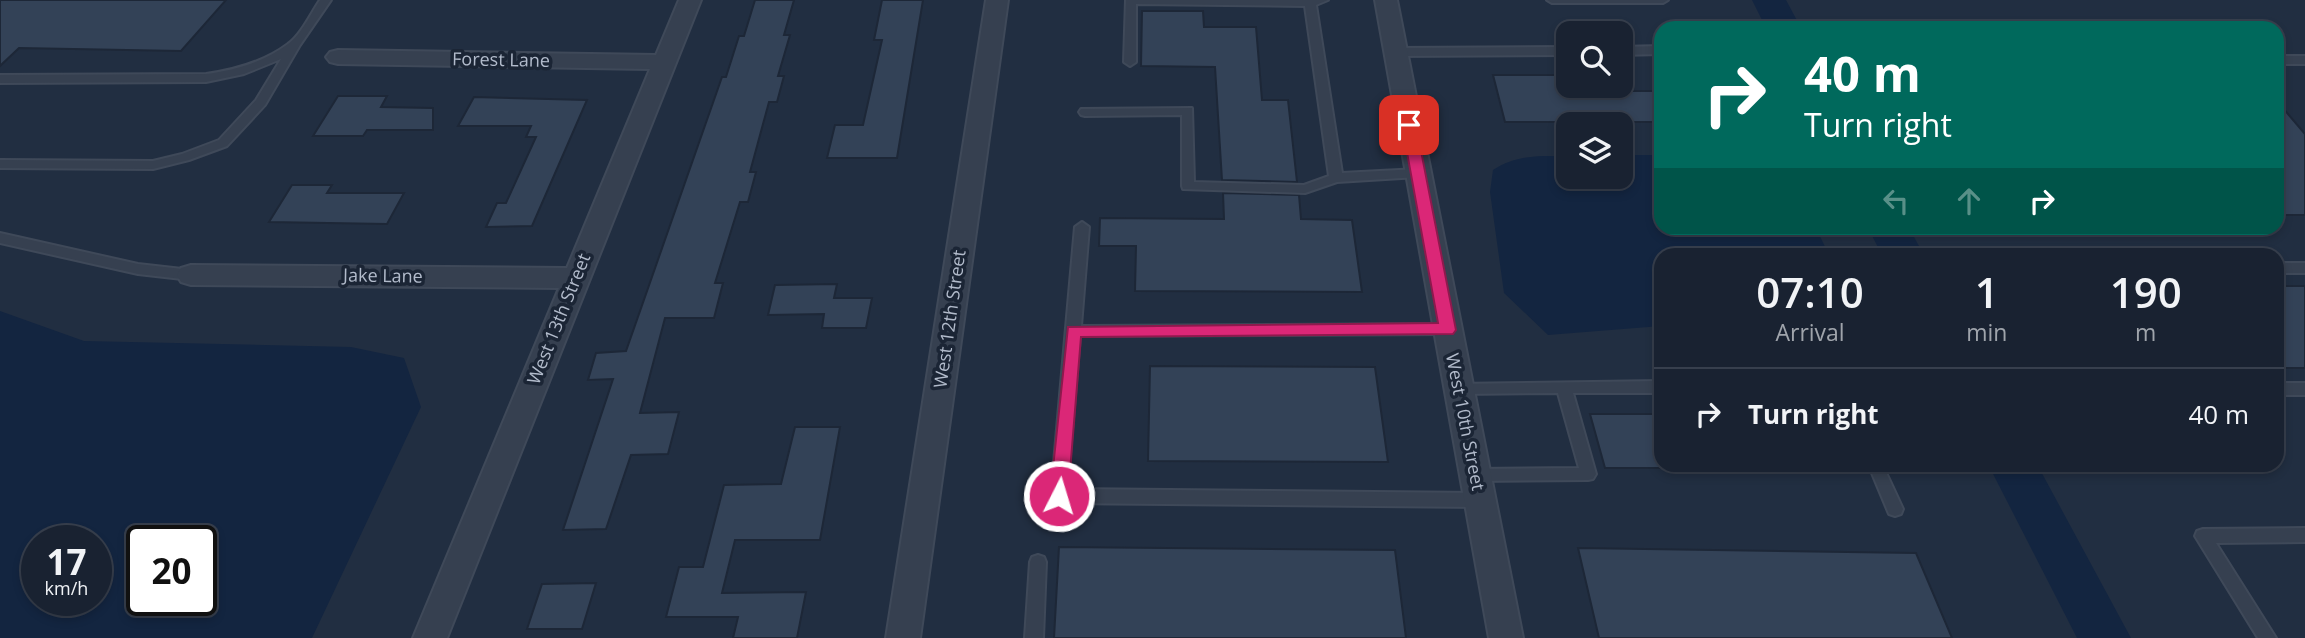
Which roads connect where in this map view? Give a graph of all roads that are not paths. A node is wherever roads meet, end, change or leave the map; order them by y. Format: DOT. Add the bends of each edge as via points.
graph roads {
  1 [pos="326,0"];
  2 [pos="690,0"];
  3 [pos="997,0"];
  4 [pos="1323,0"];
  5 [pos="1386,0"];
  6 [pos="1552,0"];
  7 [pos="1562,0"];
  8 [pos="1663,0"];
  9 [pos="1310,4"];
  10 [pos="295,44"];
  11 [pos="1654,50"];
  12 [pos="1556,51"];
  13 [pos="1633,51"];
  14 [pos="1395,52"];
  15 [pos="338,57"];
  16 [pos="2284,60"];
  17 [pos="2305,60"];
  18 [pos="664,62"];
  19 [pos="1130,62"];
  20 [pos="0,79"];
  21 [pos="1085,112"];
  22 [pos="0,164"];
  23 [pos="1418,173"];
  24 [pos="1336,178"];
  25 [pos="1082,227"];
  26 [pos="0,238"];
  27 [pos="2284,268"];
  28 [pos="2305,268"];
  29 [pos="191,275"];
  30 [pos="575,278"];
  31 [pos="1448,330"];
  32 [pos="1074,331"];
  33 [pos="1564,387"];
  34 [pos="1654,387"];
  35 [pos="1459,388"];
  36 [pos="2284,388"];
  37 [pos="2305,389"];
  38 [pos="1879,472"];
  39 [pos="1478,487"];
  40 [pos="1895,509"];
  41 [pos="2305,535"];
  42 [pos="1038,562"];
  43 [pos="430,638"];
  44 [pos="903,638"];
  45 [pos="1034,638"];
  46 [pos="1506,638"];
  47 [pos="2267,638"];
  1 -- 10 [label="lane"];
  2 -- 18 [label="street, West 13th Street"];
  3 -- 44 [label="street, West 12th Street"];
  4 -- 9 [label="lane"];
  5 -- 14 [label="street, West 10th Street"];
  6 -- 7 [label="lane"];
  7 -- 8 [label="lane"];
  9 -- 19 [label="lane" via="1131,1"];
  9 -- 24 [label="lane"];
  10 -- 20 [label="lane" via="271,61 239,74 206,78"];
  10 -- 22 [label="lane" via="261,103 223,143 153,165"];
  11 -- 13 [label="lane"];
  12 -- 14 [label="lane"];
  14 -- 23 [label="street, West 10th Street"];
  15 -- 18 [label="street, Forest Lane"];
  16 -- 17 [label="lane"];
  18 -- 30 [label="street, West 13th Street"];
  21 -- 24 [label="lane" via="1188,111 1188,186 1305,189"];
  23 -- 24 [label="lane"];
  23 -- 31 [label="street, West 10th Street"];
  25 -- 32 [label="lane"];
  26 -- 29 [label="lane" via="138,269"];
  27 -- 28 [label="lane"];
  29 -- 30 [label="street, Jake Lane"];
  30 -- 43 [label="street, West 13th Street"];
  31 -- 32 [label="lane"];
  31 -- 35 [label="street, West 10th Street"];
  32 -- 39 [label="lane" via="1059,496"];
  33 -- 34 [label="lane"];
  33 -- 35 [label="lane"];
  33 -- 39 [label="lane" via="1588,474"];
  35 -- 39 [label="street, West 10th Street"];
  36 -- 37 [label="lane"];
  38 -- 40 [label="lane"];
  39 -- 46 [label="street, West 10th Street"];
  41 -- 47 [label="lane" via="2203,536"];
  42 -- 45 [label="lane"];
}
